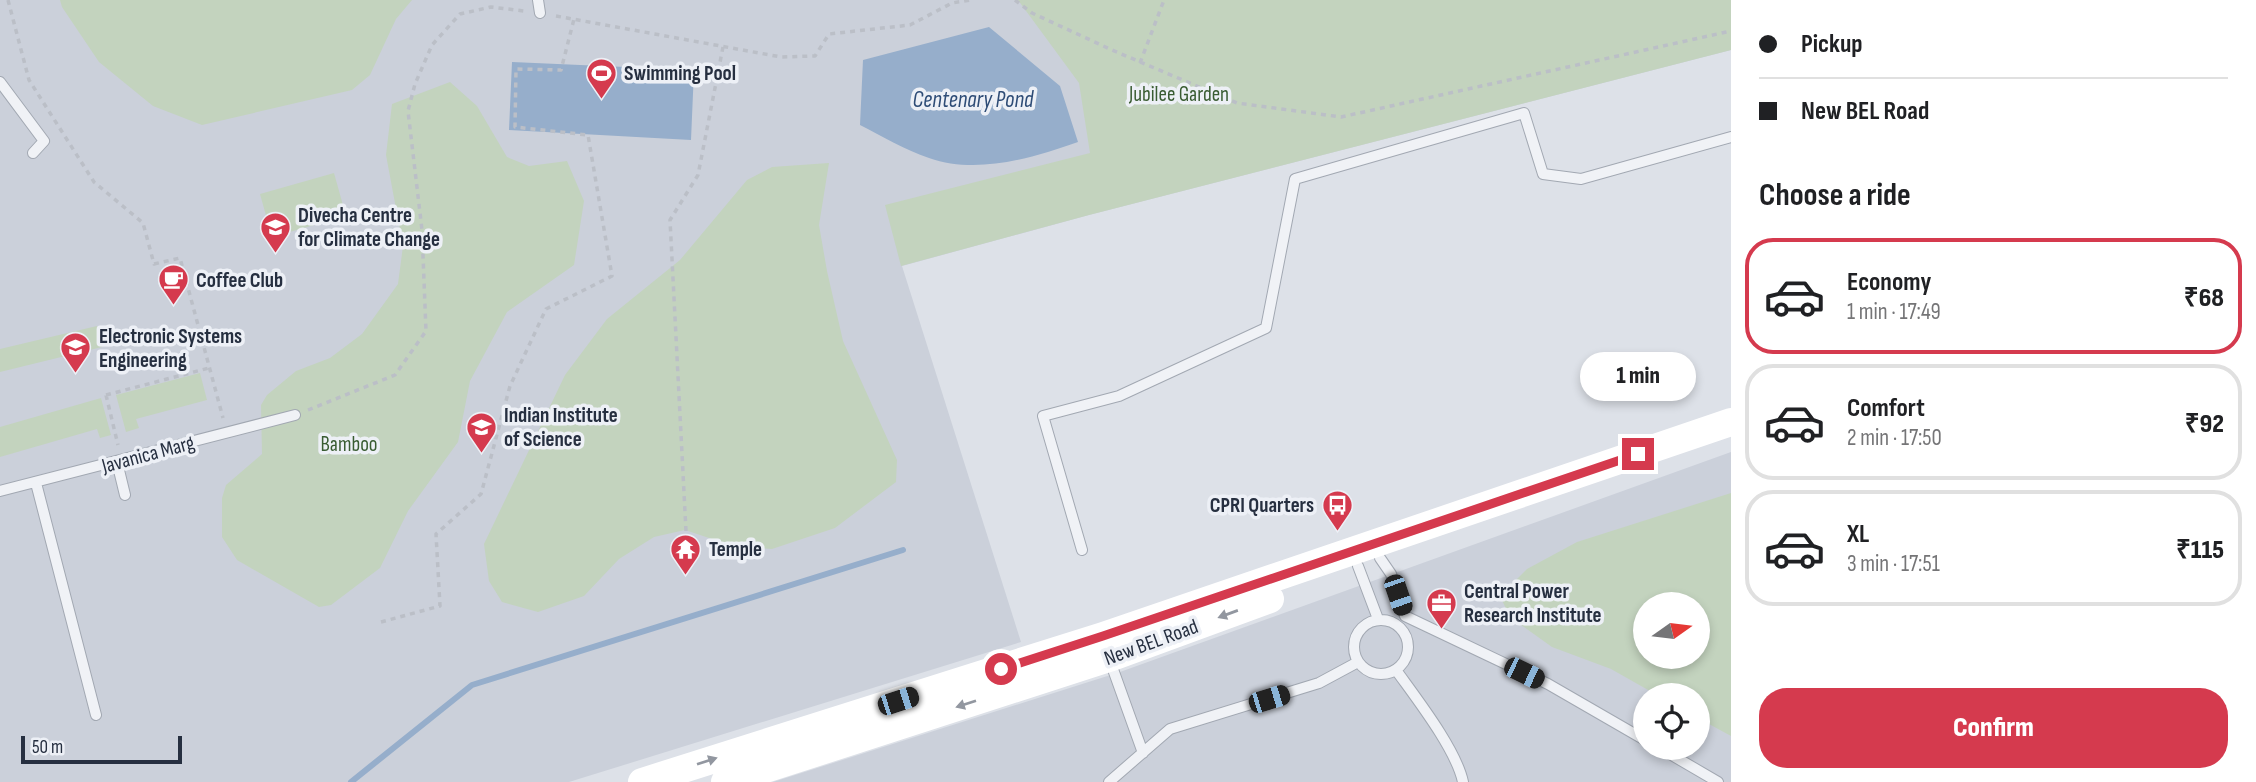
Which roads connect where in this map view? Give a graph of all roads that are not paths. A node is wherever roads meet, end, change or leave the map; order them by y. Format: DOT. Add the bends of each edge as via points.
graph roads {
  1 [pos="538,0"];
  2 [pos="540,13"];
  3 [pos="0,82"];
  4 [pos="1731,137"];
  5 [pos="33,153"];
  6 [pos="295,415"];
  7 [pos="1731,422"];
  8 [pos="1731,436"];
  9 [pos="120,461"];
  10 [pos="36,483"];
  11 [pos="0,491"];
  12 [pos="125,495"];
  13 [pos="1083,550"];
  14 [pos="1369,562"];
  15 [pos="1378,619"];
  16 [pos="1106,647"];
  17 [pos="1358,662"];
  18 [pos="1396,670"];
  19 [pos="96,715"];
  20 [pos="1633,733"];
  21 [pos="1143,753"];
  22 [pos="1680,760"];
  23 [pos="642,782"];
  24 [pos="725,782"];
  25 [pos="1109,782"];
  26 [pos="1463,782"];
  27 [pos="1718,782"];
  1 -- 2 [label="lane"];
  3 -- 5 [label="lane" via="44,141"];
  4 -- 13 [label="lane" via="1581,179 1543,174 1524,113 1294,178 1266,328 1119,396 1043,416"];
  6 -- 9 [label="lane, Javanica Marg"];
  7 -- 16 [label="main road, New BEL Road"];
  8 -- 14 [label="main road, New BEL Road"];
  9 -- 10 [label="lane, Javanica Marg"];
  9 -- 12 [label="lane"];
  10 -- 11 [label="lane, Javanica Marg"];
  10 -- 19 [label="lane"];
  14 -- 15 [label="lane"];
  14 -- 16 [label="main road, New BEL Road, one-way"];
  14 -- 20 [label="lane" via="1391,574 1405,616 1548,684"];
  15 -- 17 [label="lane" via="1361,627 1356,635"];
  15 -- 18 [label="lane" via="1395,623 1407,637 1407,655"];
  16 -- 21 [label="lane"];
  23 -- 16 [label="main road, one-way"];
  16 -- 24 [label="main road, New BEL Road, one-way"];
  17 -- 18 [label="lane" via="1380,674"];
  17 -- 21 [label="lane" via="1319,683 1170,729"];
  18 -- 26 [label="lane" via="1431,719 1461,770"];
  21 -- 25 [label="lane"];
  22 -- 27 [label="lane"];
}
